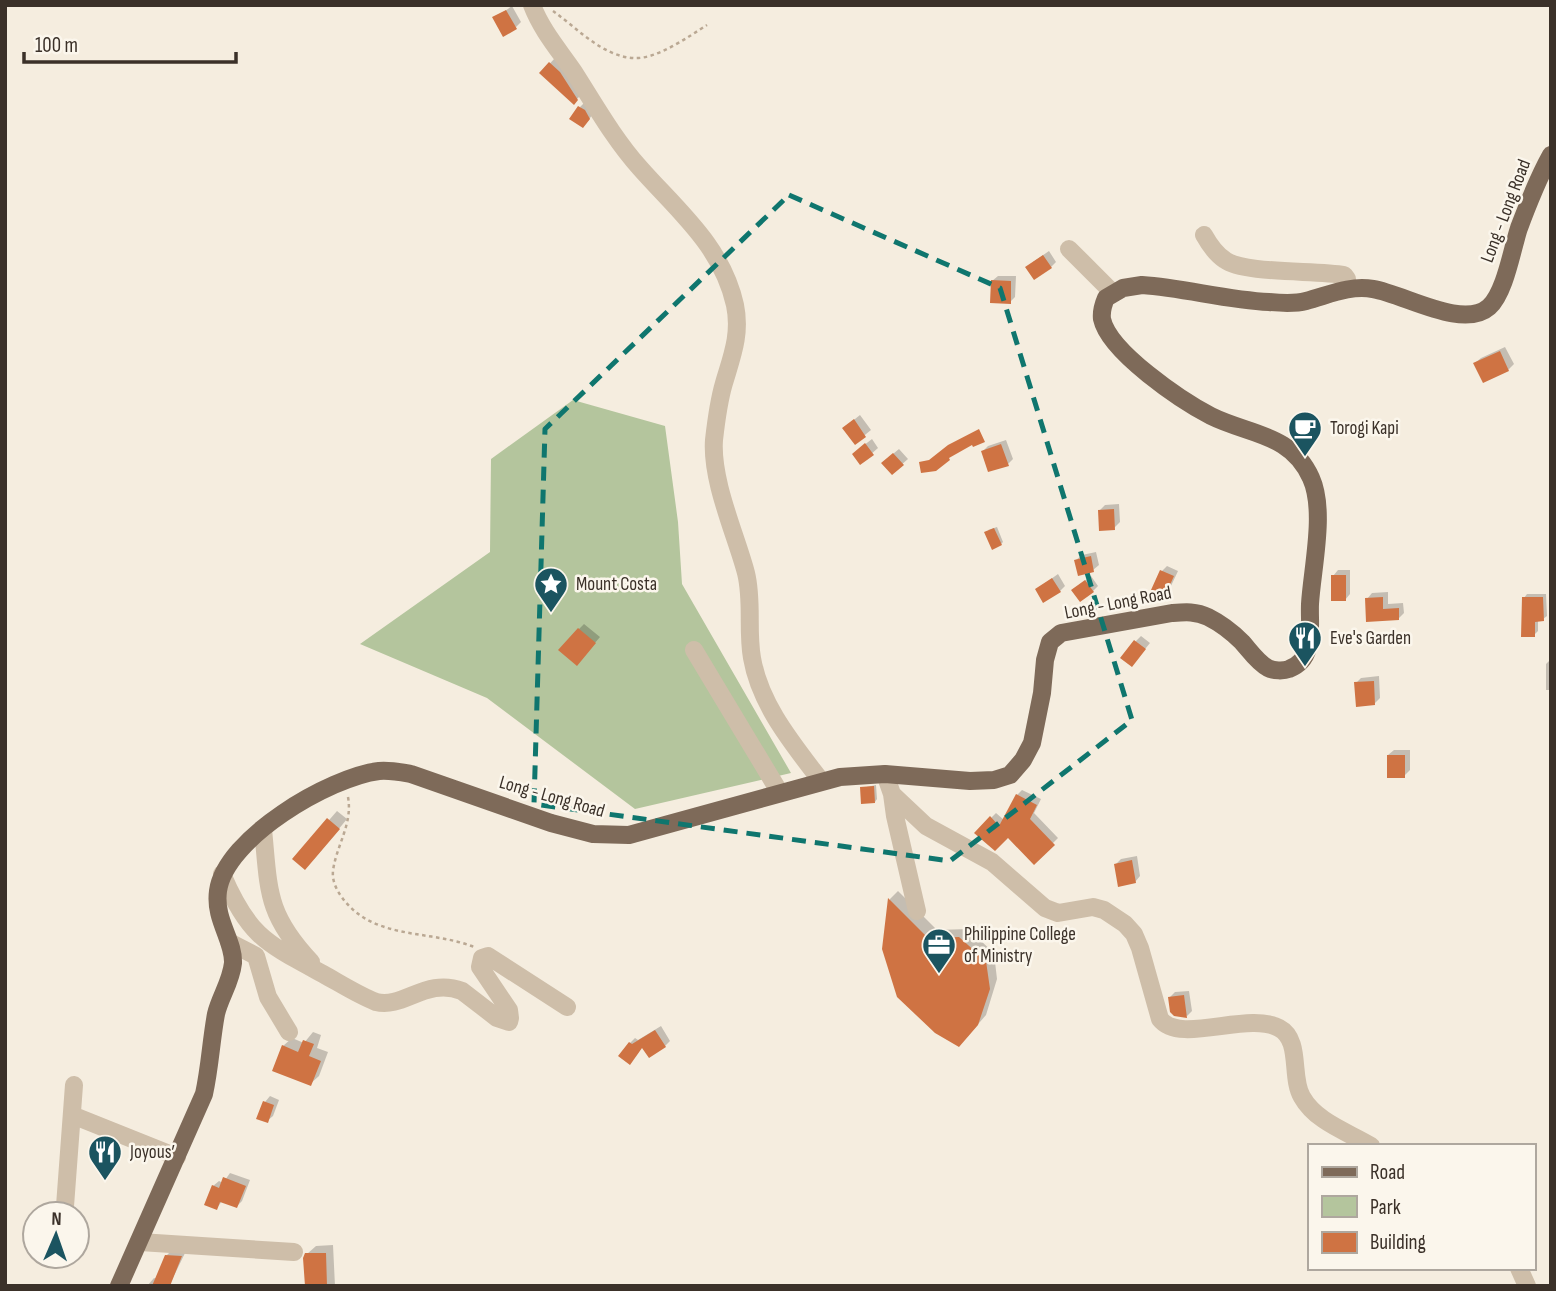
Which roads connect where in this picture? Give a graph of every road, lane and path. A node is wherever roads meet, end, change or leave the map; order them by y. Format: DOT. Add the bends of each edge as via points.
graph roads {
  1 [pos="532,5"];
  2 [pos="545,5"];
  3 [pos="706,24"];
  4 [pos="1551,155"];
  5 [pos="1204,235"];
  6 [pos="1069,249"];
  7 [pos="1346,288"];
  8 [pos="1112,292"];
  9 [pos="694,650"];
  10 [pos="886,774"];
  11 [pos="344,780"];
  12 [pos="821,781"];
  13 [pos="779,793"];
  14 [pos="892,794"];
  15 [pos="262,829"];
  16 [pos="222,874"];
  17 [pos="916,911"];
  18 [pos="229,942"];
  19 [pos="488,956"];
  20 [pos="320,972"];
  21 [pos="567,1007"];
  22 [pos="289,1032"];
  23 [pos="74,1085"];
  24 [pos="72,1115"];
  25 [pos="1367,1144"];
  26 [pos="177,1157"];
  27 [pos="65,1200"];
  28 [pos="140,1242"];
  29 [pos="295,1252"];
  30 [pos="1520,1270"];
  31 [pos="119,1286"];
  32 [pos="1527,1286"];
  1 -- 12 [label="street" via="547,35 625,150 714,253 735,305 737,342 723,385 714,442 730,530 749,590 752,659 765,698 783,730"];
  2 -- 3 [label="path" via="591,41 633,58 678,44"];
  4 -- 7 [label="main road, Long - Long Road" via="1519,228 1498,295 1481,313 1454,314 1375,289"];
  5 -- 7 [label="street" via="1226,262 1344,275"];
  6 -- 8 [label="street"];
  7 -- 8 [label="main road, Long - Long Road" via="1303,302 1268,302 1142,285"];
  8 -- 10 [label="main road, Long - Long Road" via="1103,306 1103,322 1157,382 1213,416 1276,441 1293,452 1311,478 1317,527 1311,642 1302,662 1287,670 1269,669 1222,626 1188,611 1061,633 1050,642 1045,660 1032,743 1010,775 970,781"];
  9 -- 13 [label="street"];
  10 -- 12 [label="main road, Long - Long Road"];
  10 -- 14 [label="street"];
  11 -- 13 [label="main road, Long - Long Road" via="381,771 411,774 551,823 612,835 645,831"];
  11 -- 15 [label="main road, Long - Long Road"];
  11 -- 19 [label="path" via="349,810 333,872 345,901 377,925 463,943"];
  12 -- 13 [label="main road, Long - Long Road"];
  14 -- 17 [label="street"];
  14 -- 25 [label="street" via="926,826 992,862 1045,908 1059,913 1093,907 1125,924 1134,934 1164,1025 1196,1029 1257,1022 1283,1030 1291,1040 1297,1088 1310,1108"];
  15 -- 16 [label="main road, Long - Long Road"];
  15 -- 20 [label="street" via="268,886 279,921"];
  16 -- 18 [label="main road" via="218,906"];
  16 -- 20 [label="street" via="234,902 264,941"];
  18 -- 22 [label="street" via="256,956 268,996"];
  18 -- 26 [label="main road" via="233,962 217,1011 204,1094"];
  19 -- 20 [label="street" via="482,958 480,967 507,1007 509,1022 455,988 423,989 384,1004"];
  19 -- 21 [label="street"];
  23 -- 24 [label="street"];
  24 -- 26 [label="street"];
  24 -- 27 [label="street"];
  26 -- 28 [label="main road"];
  28 -- 29 [label="street"];
  28 -- 31 [label="main road"];
  30 -- 32 [label="street"];
}
